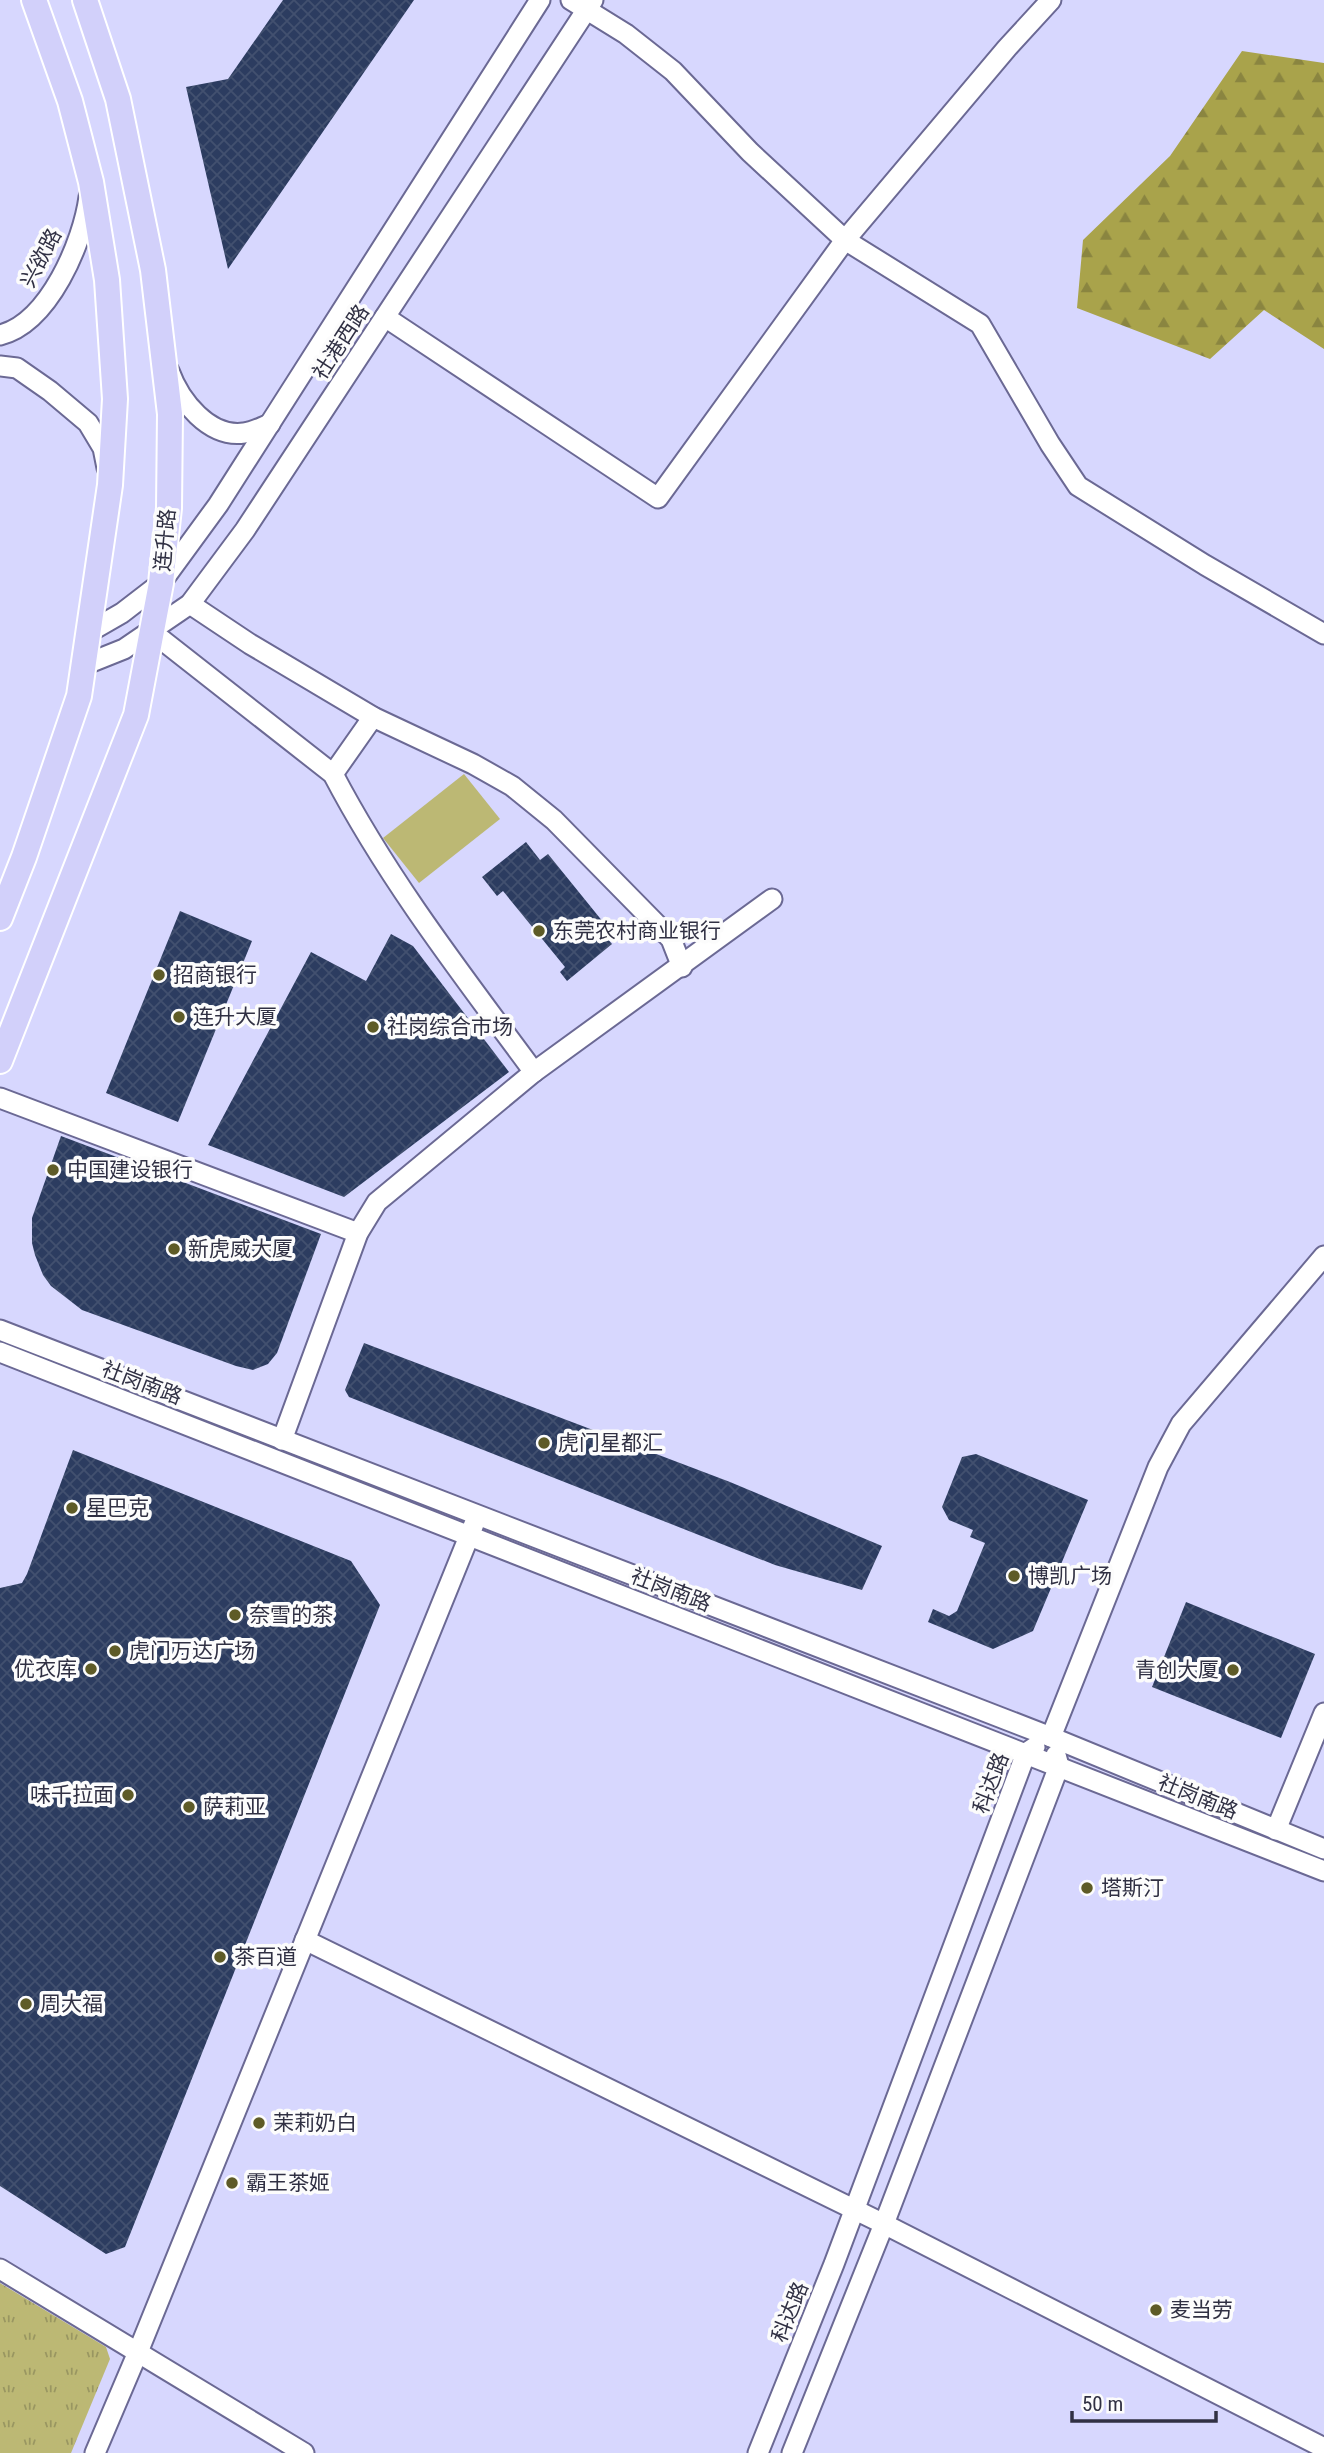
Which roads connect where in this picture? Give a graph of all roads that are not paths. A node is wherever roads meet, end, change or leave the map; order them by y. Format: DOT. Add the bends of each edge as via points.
graph roads {
  1 [pos="34,0"];
  2 [pos="85,0"];
  3 [pos="540,0"];
  4 [pos="1051,0"];
  5 [pos="583,3"];
  6 [pos="91,182"];
  7 [pos="845,240"];
  8 [pos="385,317"];
  9 [pos="0,335"];
  10 [pos="163,354"];
  11 [pos="0,366"];
  12 [pos="270,424"];
  13 [pos="110,485"];
  14 [pos="162,583"];
  15 [pos="190,604"];
  16 [pos="89,632"];
  17 [pos="152,632"];
  18 [pos="1324,634"];
  19 [pos="84,665"];
  20 [pos="373,717"];
  21 [pos="333,774"];
  22 [pos="772,900"];
  23 [pos="0,918"];
  24 [pos="682,967"];
  25 [pos="0,1061"];
  26 [pos="534,1072"];
  27 [pos="0,1098"];
  28 [pos="358,1233"];
  29 [pos="1324,1256"];
  30 [pos="0,1330"];
  31 [pos="0,1352"];
  32 [pos="282,1440"];
  33 [pos="477,1516"];
  34 [pos="469,1535"];
  35 [pos="1324,1713"];
  36 [pos="1051,1737"];
  37 [pos="1026,1753"];
  38 [pos="1059,1766"];
  39 [pos="1276,1830"];
  40 [pos="1324,1849"];
  41 [pos="1324,1871"];
  42 [pos="305,1940"];
  43 [pos="854,2210"];
  44 [pos="884,2224"];
  45 [pos="0,2269"];
  46 [pos="138,2352"];
  47 [pos="1324,2448"];
  48 [pos="95,2453"];
  49 [pos="304,2453"];
  50 [pos="758,2453"];
  51 [pos="792,2453"];
  1 -- 6 [label="main road" via="70,101"];
  2 -- 10 [label="main road, 连升路" via="118,99 153,271"];
  3 -- 12 [label="street, 社港西路"];
  4 -- 7 [label="street"];
  5 -- 7 [label="street" via="673,71 750,152"];
  5 -- 8 [label="street, 社港西路"];
  6 -- 9 [label="street, 兴欲路" via="86,218 58,285 36,313"];
  6 -- 13 [label="main road" via="107,280 115,399"];
  7 -- 8 [label="street" via="658,498"];
  7 -- 18 [label="street" via="980,324 1078,486"];
  8 -- 15 [label="street, 社港西路" via="245,530"];
  10 -- 12 [label="street" via="175,388 195,415 218,429 243,433"];
  10 -- 14 [label="main road, 连升路" via="170,414"];
  11 -- 13 [label="street" via="17,368 88,424 103,448"];
  12 -- 14 [label="street, 社港西路"];
  13 -- 16 [label="main road"];
  14 -- 16 [label="street, 社港西路"];
  14 -- 17 [label="main road, 连升路"];
  15 -- 17 [label="street, 社港西路"];
  15 -- 20 [label="street"];
  16 -- 19 [label="main road"];
  17 -- 19 [label="street, 社港西路"];
  17 -- 21 [label="street"];
  17 -- 25 [label="main road, 连升路" via="136,715"];
  19 -- 23 [label="main road" via="79,696"];
  20 -- 21 [label="street"];
  20 -- 24 [label="street" via="512,786 554,820 671,939"];
  21 -- 26 [label="street" via="422,920"];
  22 -- 24 [label="street"];
  24 -- 26 [label="street"];
  26 -- 28 [label="street" via="377,1202"];
  27 -- 28 [label="street"];
  28 -- 32 [label="street"];
  29 -- 36 [label="street" via="1181,1424 1158,1467"];
  30 -- 32 [label="street, 社岗南路"];
  31 -- 34 [label="street, 社岗南路"];
  32 -- 33 [label="street, 社岗南路"];
  33 -- 34 [label="street"];
  33 -- 36 [label="street, 社岗南路"];
  34 -- 37 [label="street, 社岗南路"];
  34 -- 42 [label="street"];
  35 -- 39 [label="street"];
  36 -- 37 [label="street, 科达路"];
  36 -- 38 [label="street"];
  36 -- 39 [label="street, 社岗南路"];
  37 -- 38 [label="street, 社岗南路"];
  37 -- 43 [label="street, 科达路"];
  38 -- 41 [label="street, 社岗南路"];
  38 -- 44 [label="street"];
  39 -- 40 [label="street, 社岗南路"];
  42 -- 43 [label="street"];
  42 -- 46 [label="street"];
  43 -- 44 [label="street"];
  43 -- 50 [label="street, 科达路"];
  44 -- 47 [label="street"];
  44 -- 51 [label="street"];
  45 -- 46 [label="street"];
  46 -- 48 [label="street"];
  46 -- 49 [label="street"];
}
